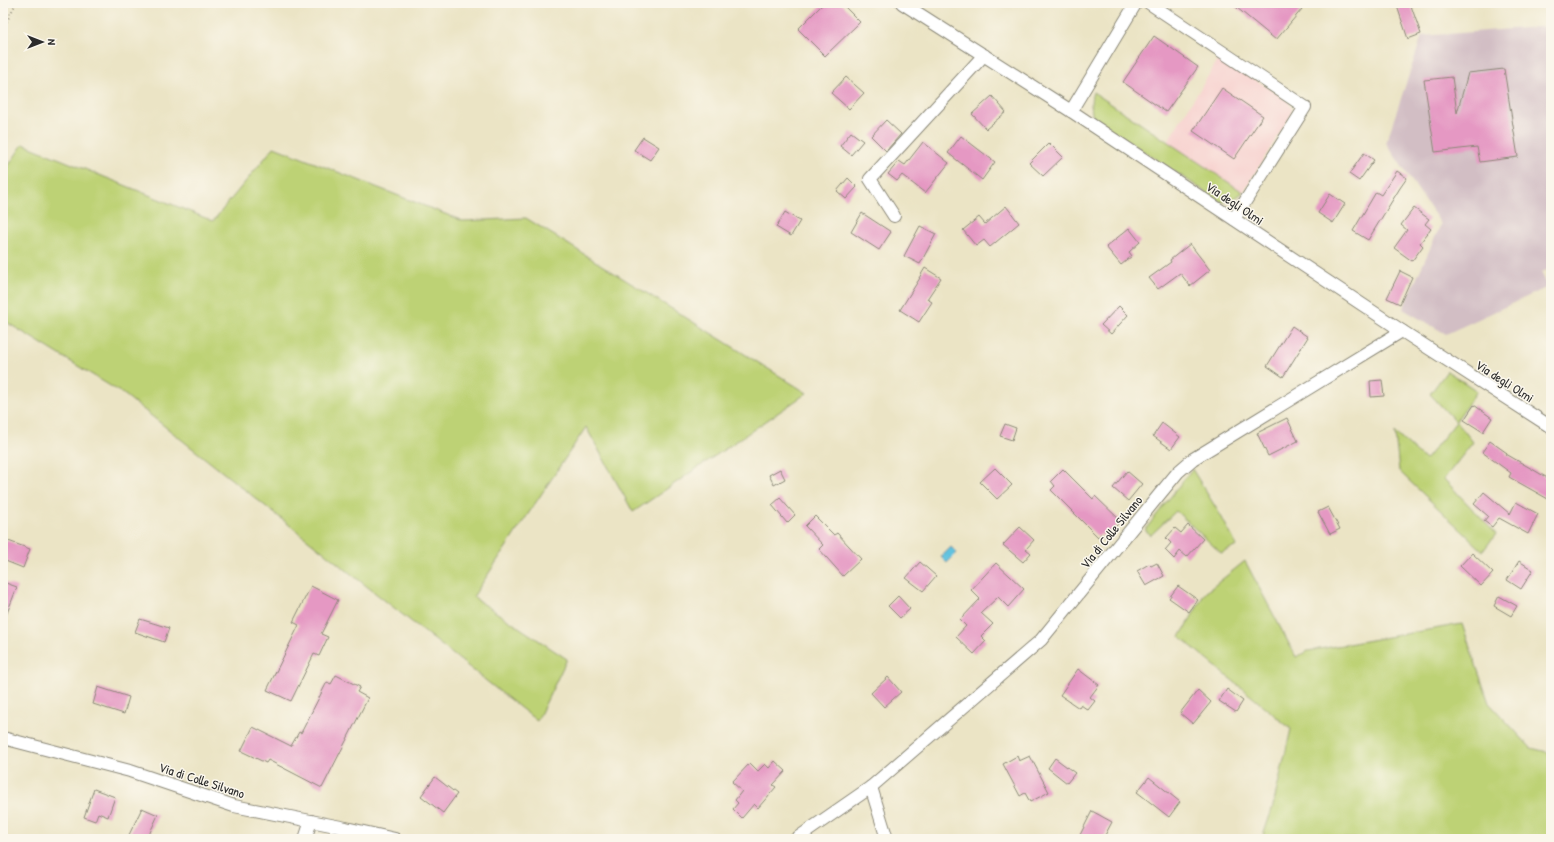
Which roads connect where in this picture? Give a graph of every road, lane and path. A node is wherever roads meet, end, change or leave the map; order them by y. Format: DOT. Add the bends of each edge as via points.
graph roads {
  1 [pos="16,3"];
  2 [pos="902,3"];
  3 [pos="1136,3"];
  4 [pos="1149,3"];
  5 [pos="3,30"];
  6 [pos="984,55"];
  7 [pos="1071,111"];
  8 [pos="894,216"];
  9 [pos="1234,219"];
  10 [pos="1402,331"];
  11 [pos="1551,426"];
  12 [pos="3,738"];
  13 [pos="871,787"];
  14 [pos="311,821"];
  15 [pos="306,839"];
  16 [pos="395,839"];
  17 [pos="796,839"];
  18 [pos="886,839"];
  1 -- 5 [label="path"];
  2 -- 6 [label="street, Via degli Olmi"];
  3 -- 7 [label="street"];
  4 -- 9 [label="street" via="1306,107"];
  6 -- 7 [label="street, Via degli Olmi"];
  6 -- 8 [label="street" via="870,179"];
  7 -- 9 [label="street, Via degli Olmi"];
  9 -- 10 [label="street, Via degli Olmi"];
  10 -- 11 [label="street, Via degli Olmi"];
  10 -- 13 [label="street, Via di Colle Silvano" via="1193,458 1178,472 1041,640"];
  12 -- 14 [label="street, Via di Colle Silvano" via="130,771 234,806"];
  13 -- 17 [label="street, Via di Colle Silvano"];
  13 -- 18 [label="street"];
  14 -- 15 [label="street"];
  14 -- 16 [label="street, Via di Colle Silvano"];
}
